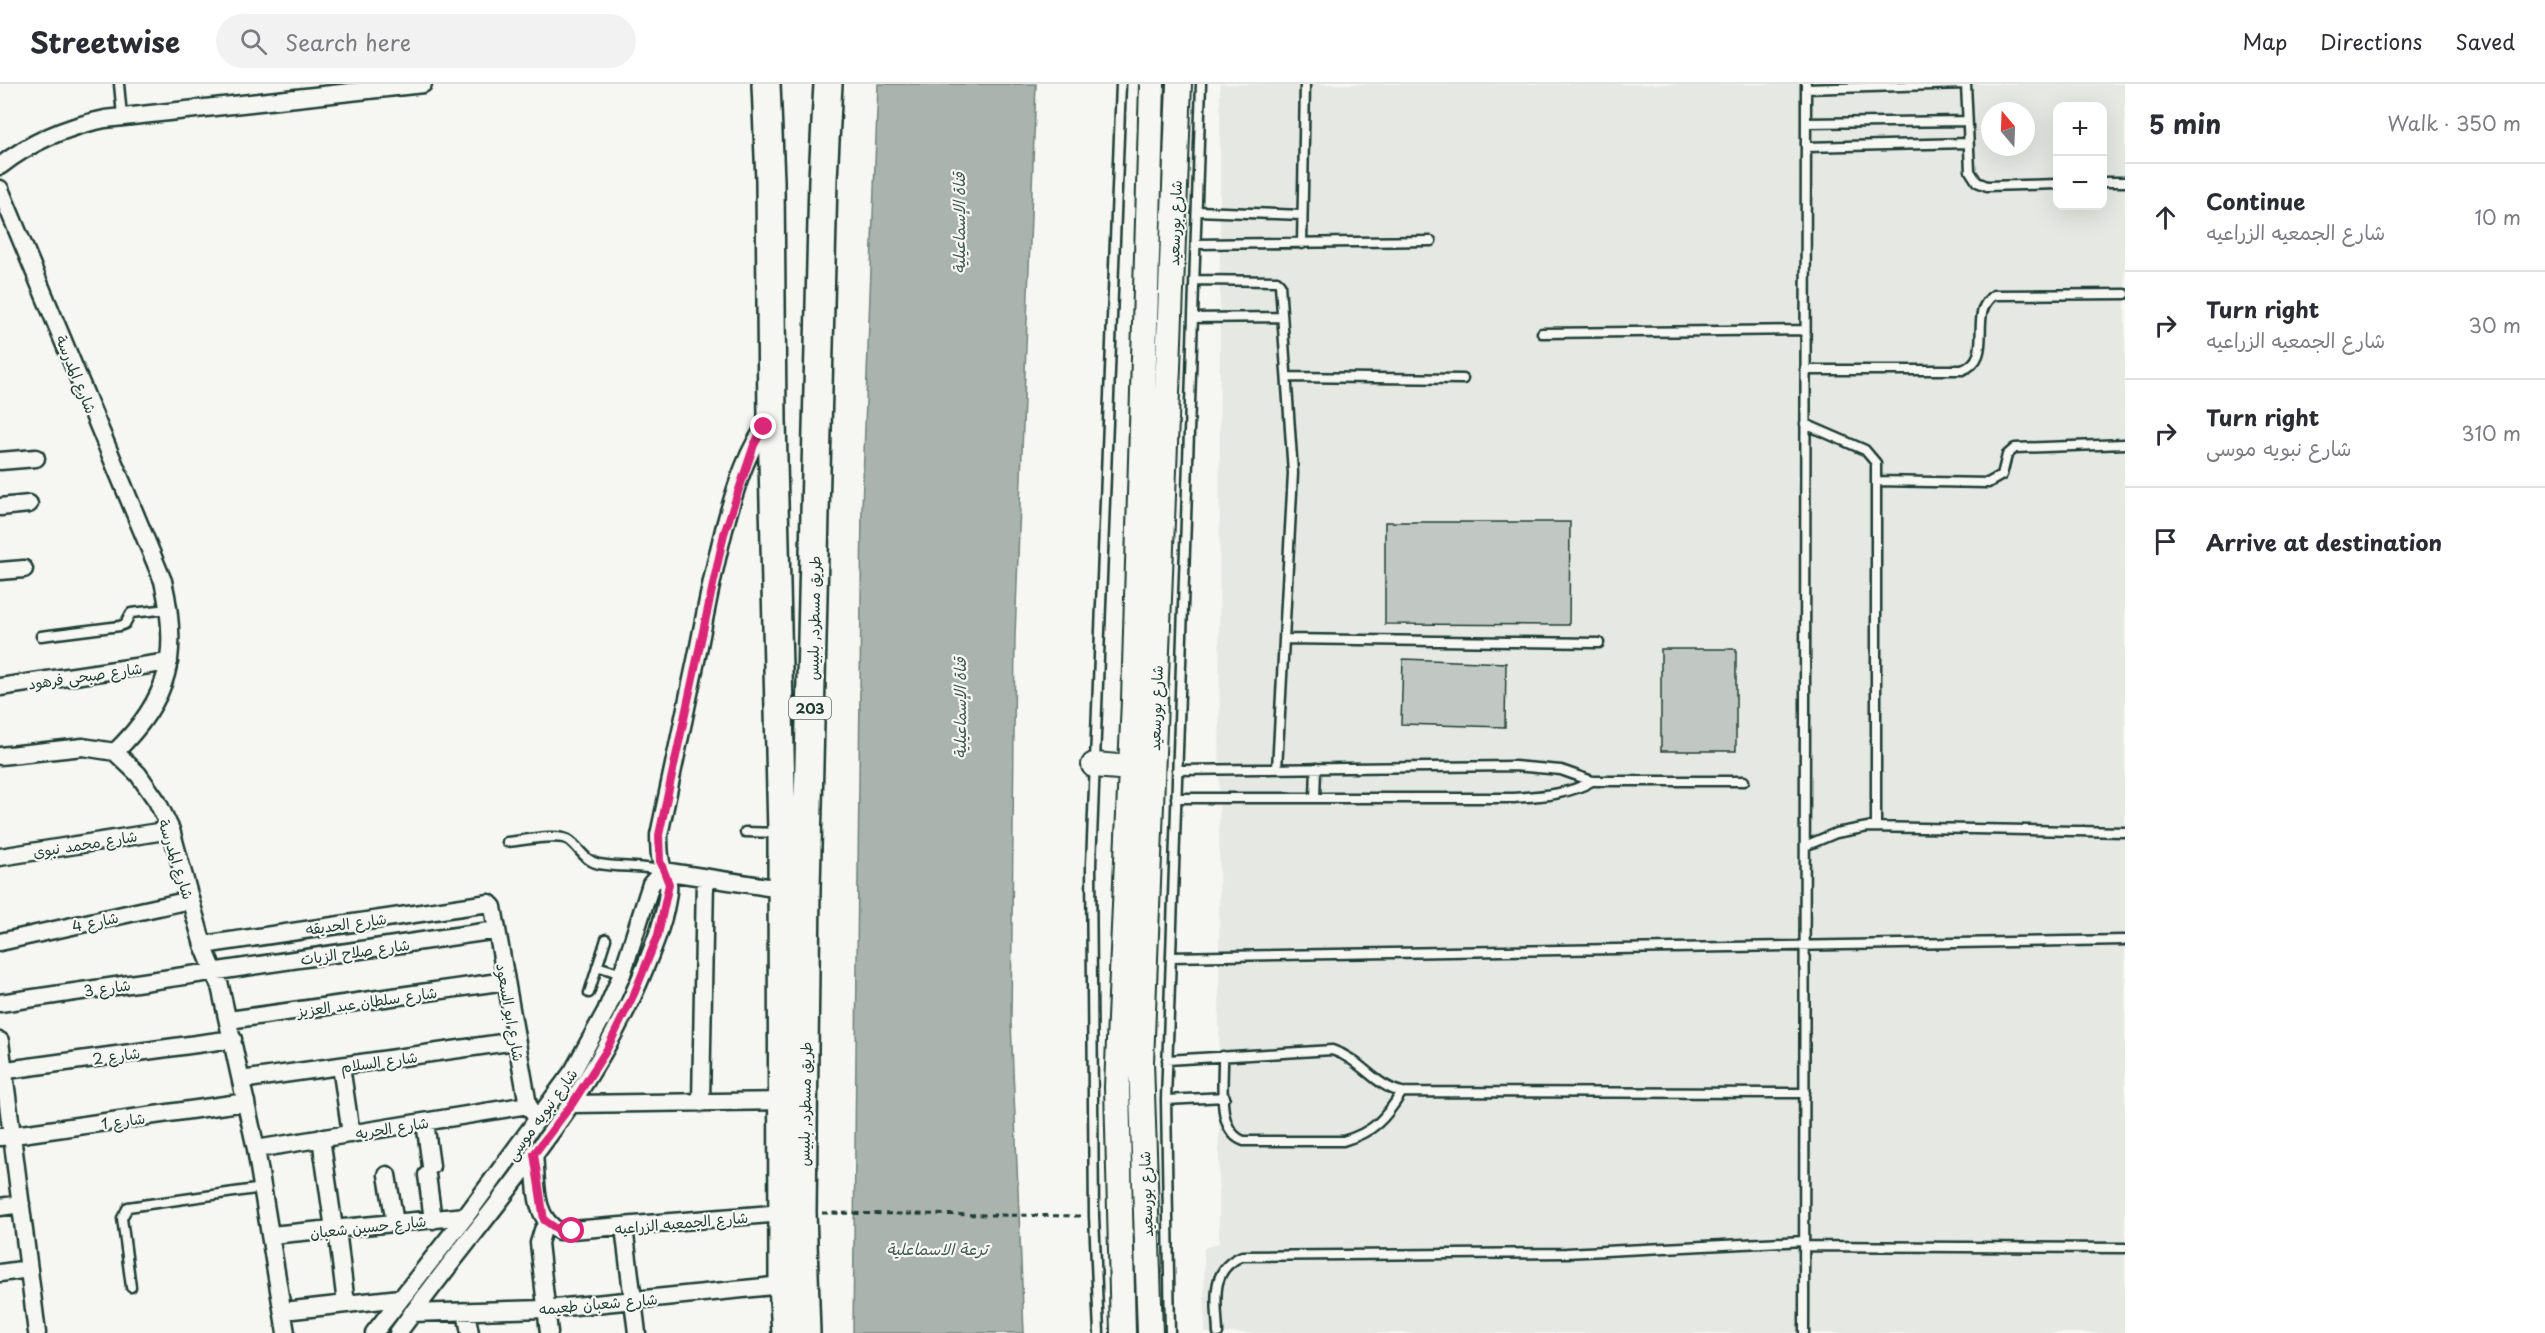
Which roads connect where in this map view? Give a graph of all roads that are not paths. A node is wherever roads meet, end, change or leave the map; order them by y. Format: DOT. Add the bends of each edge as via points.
graph roads {
  1 [pos="119,84"];
  2 [pos="423,84"];
  3 [pos="828,84"];
  4 [pos="1121,84"];
  5 [pos="1152,84"];
  6 [pos="1179,84"];
  7 [pos="1201,84"];
  8 [pos="1305,84"];
  9 [pos="1965,84"];
  10 [pos="1806,87"];
  11 [pos="769,89"];
  12 [pos="122,116"];
  13 [pos="1967,121"];
  14 [pos="1806,123"];
  15 [pos="1968,143"];
  16 [pos="1806,147"];
  17 [pos="0,166"];
  18 [pos="2107,182"];
  19 [pos="2125,182"];
  20 [pos="2053,184"];
  21 [pos="0,189"];
  22 [pos="1197,211"];
  23 [pos="1302,215"];
  24 [pos="1431,241"];
  25 [pos="1196,244"];
  26 [pos="1302,244"];
  27 [pos="1194,280"];
  28 [pos="2125,294"];
  29 [pos="1282,317"];
  30 [pos="1193,318"];
  31 [pos="1805,330"];
  32 [pos="1542,333"];
  33 [pos="1805,370"];
  34 [pos="1287,377"];
  35 [pos="1463,379"];
  36 [pos="772,420"];
  37 [pos="1805,424"];
  38 [pos="2125,444"];
  39 [pos="36,459"];
  40 [pos="0,461"];
  41 [pos="1877,481"];
  42 [pos="29,504"];
  43 [pos="0,507"];
  44 [pos="24,569"];
  45 [pos="0,571"];
  46 [pos="170,609"];
  47 [pos="41,636"];
  48 [pos="1284,639"];
  49 [pos="1599,643"];
  50 [pos="169,662"];
  51 [pos="0,687"];
  52 [pos="115,752"];
  53 [pos="0,756"];
  54 [pos="1095,765"];
  55 [pos="1131,768"];
  56 [pos="1316,768"];
  57 [pos="1277,769"];
  58 [pos="1177,770"];
  59 [pos="1744,781"];
  60 [pos="1592,782"];
  61 [pos="1176,798"];
  62 [pos="1315,798"];
  63 [pos="1876,827"];
  64 [pos="171,830"];
  65 [pos="746,832"];
  66 [pos="2125,832"];
  67 [pos="782,833"];
  68 [pos="507,842"];
  69 [pos="1805,846"];
  70 [pos="0,857"];
  71 [pos="663,871"];
  72 [pos="705,878"];
  73 [pos="781,889"];
  74 [pos="190,900"];
  75 [pos="489,903"];
  76 [pos="497,930"];
  77 [pos="606,939"];
  78 [pos="2125,940"];
  79 [pos="0,942"];
  80 [pos="203,945"];
  81 [pos="1806,945"];
  82 [pos="1171,957"];
  83 [pos="597,966"];
  84 [pos="214,972"];
  85 [pos="622,974"];
  86 [pos="506,981"];
  87 [pos="589,993"];
  88 [pos="0,1003"];
  89 [pos="229,1020"];
  90 [pos="232,1039"];
  91 [pos="0,1041"];
  92 [pos="516,1041"];
  93 [pos="1223,1056"];
  94 [pos="1167,1060"];
  95 [pos="341,1066"];
  96 [pos="2,1071"];
  97 [pos="241,1080"];
  98 [pos="1402,1092"];
  99 [pos="1805,1093"];
  100 [pos="1225,1097"];
  101 [pos="1166,1100"];
  102 [pos="784,1101"];
  103 [pos="246,1102"];
  104 [pos="701,1103"];
  105 [pos="572,1104"];
  106 [pos="528,1105"];
  107 [pos="538,1120"];
  108 [pos="425,1122"];
  109 [pos="351,1134"];
  110 [pos="7,1136"];
  111 [pos="321,1138"];
  112 [pos="256,1149"];
  113 [pos="534,1154"];
  114 [pos="387,1175"];
  115 [pos="263,1188"];
  116 [pos="21,1204"];
  117 [pos="0,1207"];
  118 [pos="783,1213"];
  119 [pos="466,1216"];
  120 [pos="433,1220"];
  121 [pos="395,1223"];
  122 [pos="549,1226"];
  123 [pos="624,1227"];
  124 [pos="336,1229"];
  125 [pos="271,1235"];
  126 [pos="1804,1244"];
  127 [pos="2125,1248"];
  128 [pos="29,1269"];
  129 [pos="0,1273"];
  130 [pos="783,1284"];
  131 [pos="131,1287"];
  132 [pos="400,1298"];
  133 [pos="633,1300"];
  134 [pos="346,1304"];
  135 [pos="545,1308"];
  136 [pos="284,1311"];
  137 [pos="466,1312"];
  138 [pos="412,1313"];
  139 [pos="36,1333"];
  140 [pos="286,1333"];
  141 [pos="374,1333"];
  142 [pos="398,1333"];
  143 [pos="470,1333"];
  144 [pos="549,1333"];
  145 [pos="637,1333"];
  146 [pos="786,1333"];
  147 [pos="806,1333"];
  148 [pos="1098,1333"];
  149 [pos="1123,1333"];
  150 [pos="1150,1333"];
  151 [pos="1170,1333"];
  152 [pos="1218,1333"];
  153 [pos="1804,1333"];
  1 -- 12 [label="lane"];
  2 -- 12 [label="street"];
  3 -- 147 [label="main road, طريق مسطرد, بلبيس / 203" via="806,890 802,1212"];
  4 -- 54 [label="lane"];
  5 -- 55 [label="main road, شارع بورسعيد"];
  6 -- 150 [label="main road, شارع بورسعيد" via="1141,1062"];
  7 -- 22 [label="lane"];
  8 -- 23 [label="lane"];
  9 -- 10 [label="lane"];
  9 -- 13 [label="lane"];
  10 -- 14 [label="lane"];
  11 -- 36 [label="main road, طريق مسطرد, بلبيس / 203"];
  12 -- 17 [label="street" via="74,125 44,137"];
  13 -- 14 [label="lane"];
  13 -- 15 [label="lane"];
  14 -- 16 [label="lane"];
  15 -- 16 [label="lane"];
  15 -- 20 [label="lane" via="1970,171 1982,185"];
  16 -- 31 [label="lane"];
  18 -- 19 [label="lane"];
  21 -- 46 [label="street, شارع المدرسة" via="163,581"];
  22 -- 23 [label="lane"];
  22 -- 25 [label="lane"];
  23 -- 26 [label="lane"];
  24 -- 26 [label="lane"];
  25 -- 26 [label="lane"];
  25 -- 27 [label="lane"];
  27 -- 29 [label="lane" via="1277,280"];
  27 -- 30 [label="lane"];
  28 -- 33 [label="lane" via="1994,295 1981,310 1979,355 1962,370"];
  29 -- 30 [label="lane"];
  29 -- 34 [label="lane"];
  30 -- 58 [label="lane"];
  31 -- 32 [label="lane"];
  31 -- 33 [label="lane"];
  33 -- 37 [label="lane"];
  34 -- 35 [label="lane"];
  34 -- 48 [label="lane" via="1293,473"];
  36 -- 67 [label="main road, طريق مسطرد, بلبيس / 203"];
  36 -- 71 [label="street, شارع نبويه موسى" via="754,445 716,565 659,835"];
  37 -- 41 [label="lane" via="1870,453 1876,463"];
  37 -- 69 [label="lane"];
  38 -- 41 [label="lane" via="2015,448 2007,454 2002,475 1988,483"];
  39 -- 40 [label="street"];
  41 -- 63 [label="lane"];
  42 -- 43 [label="street"];
  44 -- 45 [label="street"];
  46 -- 47 [label="lane" via="131,613 123,626"];
  46 -- 50 [label="street, شارع المدرسة"];
  48 -- 49 [label="lane"];
  48 -- 57 [label="lane"];
  50 -- 51 [label="street, شارع صبحى فرهود"];
  50 -- 52 [label="street, شارع المدرسة" via="159,696 141,727"];
  52 -- 53 [label="street" via="83,747"];
  52 -- 64 [label="street, شارع المدرسة" via="151,792"];
  54 -- 55 [label="main road"];
  54 -- 148 [label="lane" via="1091,865"];
  55 -- 149 [label="main road, شارع بورسعيد" via="1118,1087"];
  56 -- 57 [label="lane"];
  56 -- 60 [label="lane" via="1537,767 1561,770"];
  56 -- 62 [label="lane"];
  57 -- 58 [label="lane"];
  58 -- 61 [label="lane"];
  59 -- 60 [label="lane"];
  60 -- 62 [label="lane" via="1560,793 1514,798"];
  61 -- 62 [label="lane"];
  61 -- 82 [label="lane"];
  63 -- 66 [label="lane"];
  63 -- 69 [label="lane" via="1844,831"];
  64 -- 70 [label="street, شارع محمد نبوى"];
  64 -- 74 [label="street, شارع المدرسة"];
  65 -- 67 [label="lane"];
  67 -- 73 [label="main road, طريق مسطرد, بلبيس / 203"];
  68 -- 71 [label="lane" via="560,837 571,841 597,863 642,865"];
  69 -- 81 [label="lane"];
  71 -- 72 [label="street"];
  71 -- 85 [label="street, شارع نبويه موسى" via="651,884"];
  71 -- 105 [label="street, شارع نبويه موسى" via="669,884 658,935 606,1051"];
  72 -- 73 [label="street"];
  72 -- 104 [label="street"];
  73 -- 102 [label="main road, طريق مسطرد, بلبيس / 203"];
  74 -- 79 [label="street, شارع 4"];
  74 -- 80 [label="street, شارع المدرسة"];
  75 -- 76 [label="street, شارع ابو السعود"];
  75 -- 80 [label="street, شارع الحديقه"];
  76 -- 84 [label="street, شارع صلاح الزيات"];
  76 -- 86 [label="street, شارع ابو السعود"];
  77 -- 83 [label="lane"];
  78 -- 81 [label="lane"];
  80 -- 84 [label="street, شارع المدرسة"];
  81 -- 82 [label="lane"];
  81 -- 99 [label="lane"];
  82 -- 94 [label="lane"];
  83 -- 85 [label="lane"];
  83 -- 87 [label="lane"];
  84 -- 88 [label="street, شارع 3"];
  84 -- 89 [label="street, شارع المدرسة"];
  85 -- 107 [label="street, شارع نبويه موسى" via="573,1071"];
  86 -- 89 [label="street, شارع سلطان عبد العزيز"];
  86 -- 92 [label="street, شارع ابو السعود"];
  89 -- 90 [label="street, شارع المدرسة"];
  90 -- 96 [label="street, شارع 2"];
  90 -- 97 [label="street, شارع المدرسة"];
  91 -- 96 [label="street"];
  92 -- 95 [label="street, شارع السلام"];
  92 -- 106 [label="street, شارع ابو السعود"];
  93 -- 94 [label="lane"];
  93 -- 98 [label="lane" via="1332,1050 1357,1061 1385,1086"];
  93 -- 100 [label="lane"];
  94 -- 101 [label="lane"];
  95 -- 97 [label="street, شارع السلام"];
  95 -- 109 [label="street"];
  96 -- 110 [label="street"];
  97 -- 103 [label="street, شارع المدرسة"];
  98 -- 99 [label="lane"];
  98 -- 100 [label="lane" via="1377,1125 1343,1141 1238,1139 1227,1124"];
  99 -- 126 [label="lane"];
  100 -- 101 [label="lane"];
  101 -- 151 [label="lane"];
  102 -- 104 [label="street"];
  102 -- 118 [label="main road, طريق مسطرد, بلبيس / 203"];
  103 -- 110 [label="street, شارع 1"];
  103 -- 112 [label="street, شارع المدرسة"];
  104 -- 105 [label="street"];
  105 -- 113 [label="street, شارع نبويه موسى"];
  106 -- 107 [label="street, شارع ابو السعود"];
  106 -- 108 [label="street, شارع الحريه"];
  107 -- 119 [label="street, شارع نبويه موسى"];
  108 -- 109 [label="street, شارع الحريه"];
  108 -- 120 [label="street"];
  109 -- 111 [label="street, شارع الحريه"];
  110 -- 116 [label="street"];
  111 -- 112 [label="street, شارع الحريه"];
  111 -- 124 [label="street"];
  112 -- 115 [label="street, شارع المدرسة"];
  113 -- 122 [label="street" via="541,1212"];
  113 -- 138 [label="street, شارع نبويه موسى"];
  114 -- 121 [label="street"];
  115 -- 125 [label="street, شارع المدرسة"];
  115 -- 131 [label="lane" via="128,1207 122,1222"];
  116 -- 117 [label="street"];
  116 -- 128 [label="street"];
  118 -- 123 [label="street, شارع الجمعيه الزراعيه"];
  118 -- 130 [label="main road, طريق مسطرد, بلبيس / 203"];
  119 -- 120 [label="street, شارع حسين شعبان"];
  119 -- 132 [label="street, شارع نبويه موسى"];
  120 -- 121 [label="street, شارع حسين شعبان"];
  121 -- 124 [label="street, شارع حسين شعبان"];
  122 -- 123 [label="street, شارع الجمعيه الزراعيه" via="560,1231"];
  122 -- 135 [label="street" via="543,1230 539,1243"];
  123 -- 133 [label="street"];
  124 -- 125 [label="street, شارع حسين شعبان"];
  124 -- 134 [label="street"];
  125 -- 136 [label="street, شارع المدرسة"];
  126 -- 127 [label="lane"];
  126 -- 152 [label="lane" via="1566,1253 1242,1256 1228,1263 1218,1277"];
  126 -- 153 [label="lane"];
  128 -- 129 [label="street"];
  128 -- 139 [label="street"];
  130 -- 133 [label="street, شارع شعبان طعيمه"];
  130 -- 146 [label="main road, طريق مسطرد, بلبيس / 203"];
  132 -- 134 [label="street"];
  132 -- 141 [label="street, شارع نبويه موسى"];
  133 -- 135 [label="street, شارع شعبان طعيمه"];
  133 -- 145 [label="street"];
  134 -- 136 [label="street"];
  135 -- 137 [label="street, شارع شعبان طعيمه"];
  135 -- 144 [label="street"];
  136 -- 140 [label="street, شارع المدرسة"];
  137 -- 138 [label="street, شارع شعبان طعيمه"];
  137 -- 143 [label="street"];
  138 -- 142 [label="street, شارع نبويه موسى"];
}
